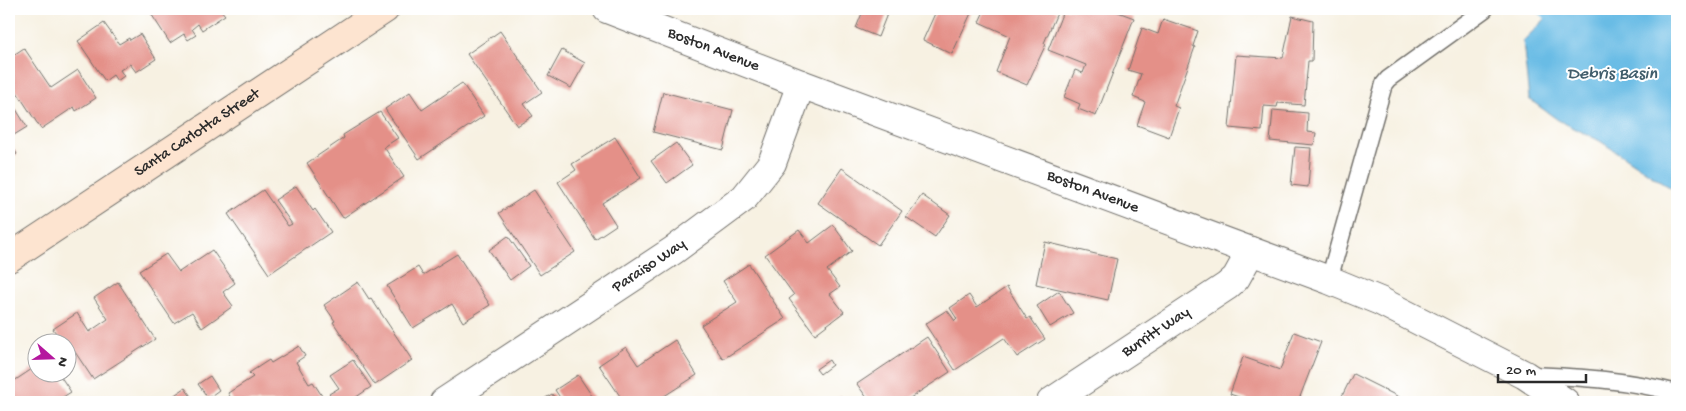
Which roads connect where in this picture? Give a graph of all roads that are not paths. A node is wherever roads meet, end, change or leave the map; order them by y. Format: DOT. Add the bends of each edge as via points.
graph roads {
  1 [pos="385,9"];
  2 [pos="607,9"];
  3 [pos="1485,9"];
  4 [pos="802,84"];
  5 [pos="1251,251"];
  6 [pos="9,258"];
  7 [pos="1329,280"];
  8 [pos="1525,375"];
  9 [pos="1677,394"];
  10 [pos="444,402"];
  11 [pos="1051,402"];
  12 [pos="1565,402"];
  1 -- 6 [label="street, Santa Carlotta Street"];
  2 -- 4 [label="street, Boston Avenue"];
  3 -- 7 [label="lane" via="1384,84"];
  4 -- 5 [label="street, Boston Avenue"];
  4 -- 10 [label="street, Paraiso Way" via="772,164 744,198 674,250"];
  5 -- 7 [label="street, Boston Avenue"];
  5 -- 11 [label="street, Burritt Way" via="1236,278 1227,286"];
  7 -- 8 [label="street, Boston Avenue" via="1380,301"];
  8 -- 9 [label="lane" via="1620,381"];
  8 -- 12 [label="street, Boston Avenue"];
}
